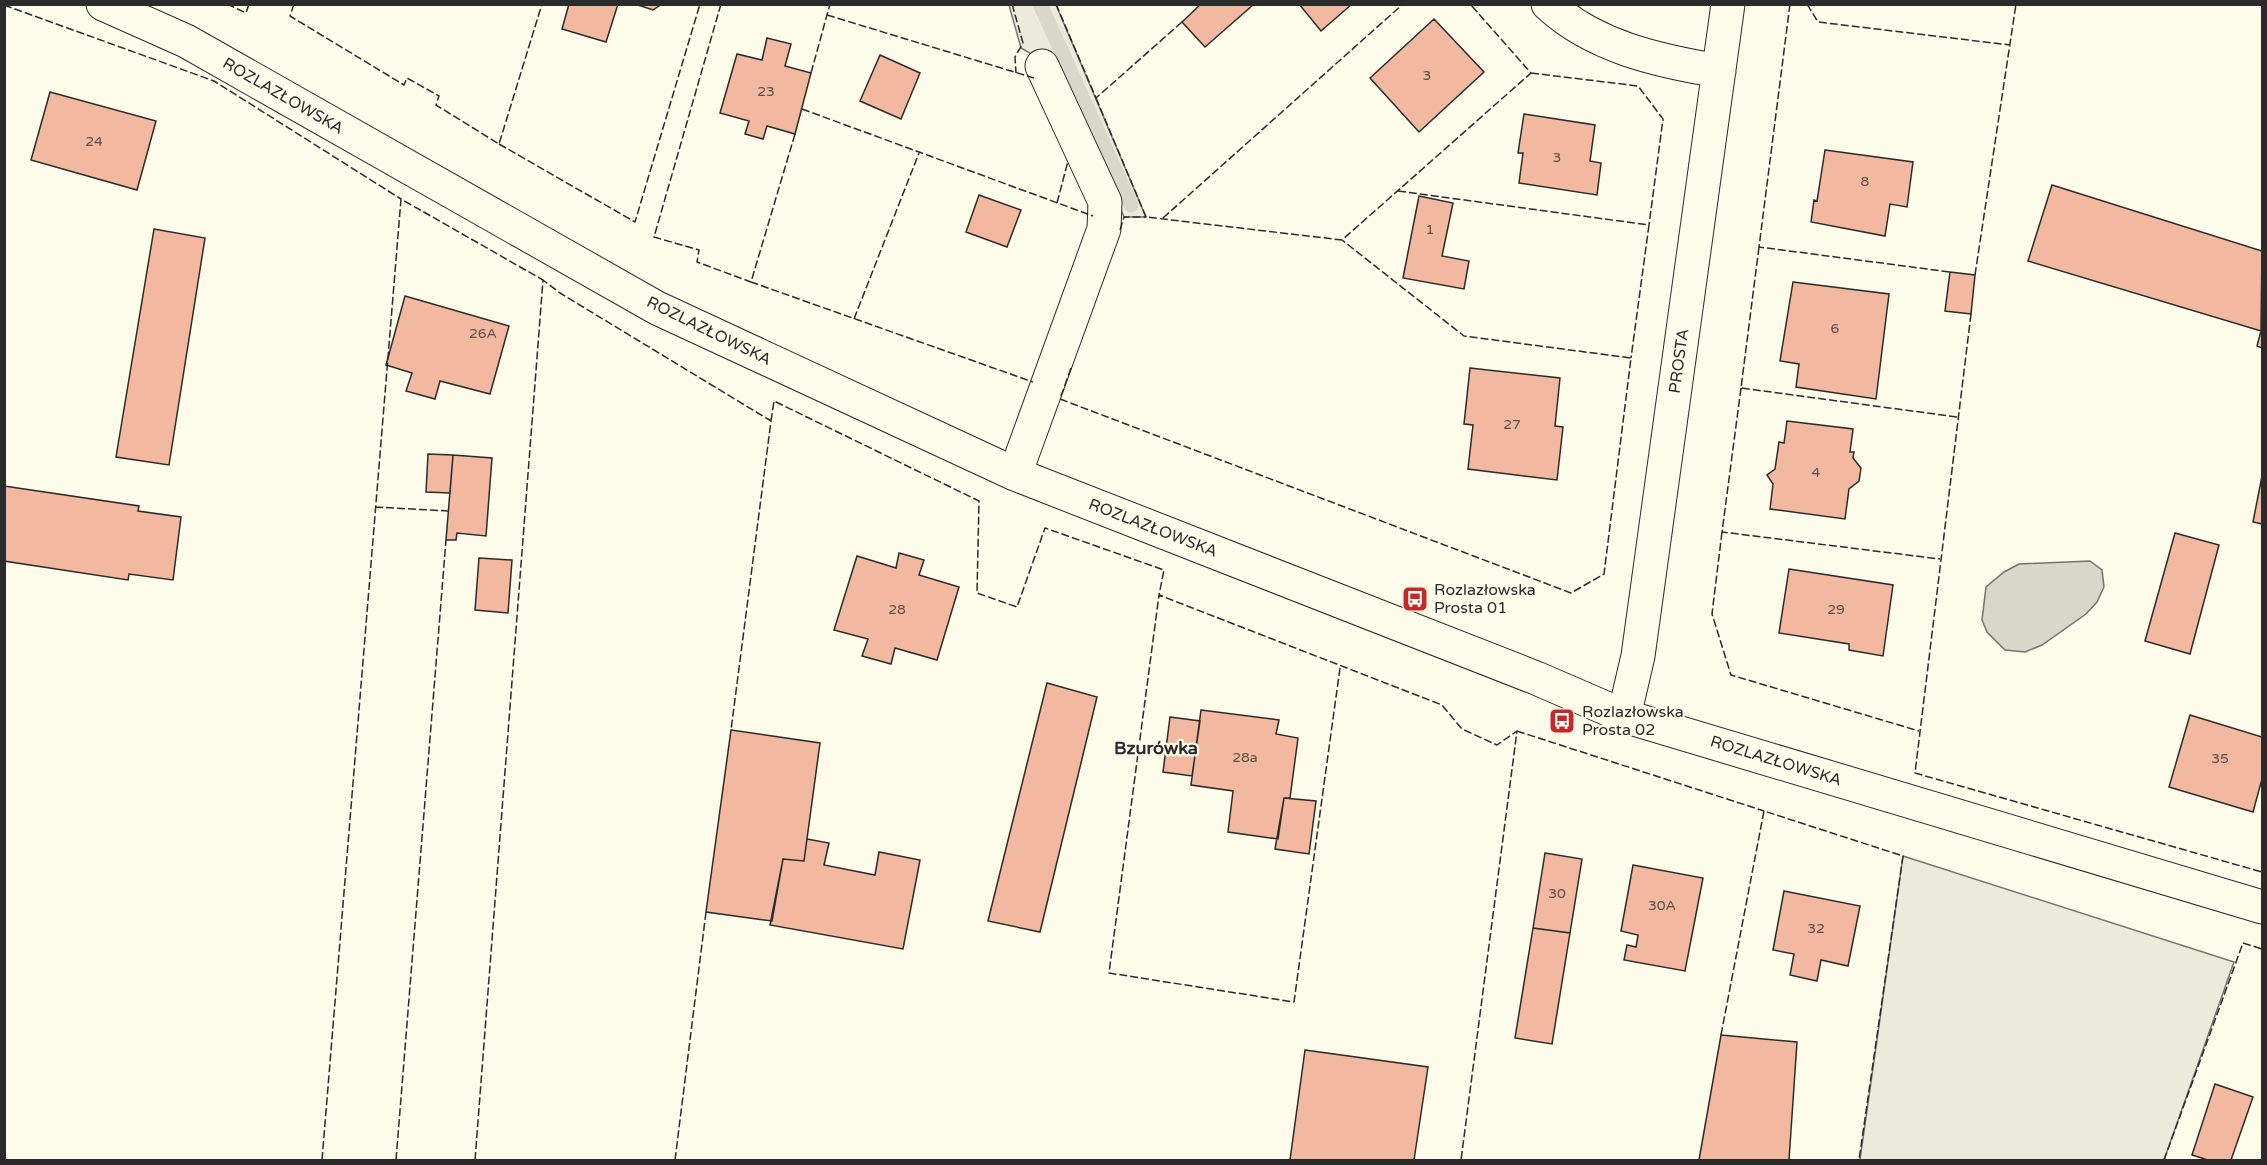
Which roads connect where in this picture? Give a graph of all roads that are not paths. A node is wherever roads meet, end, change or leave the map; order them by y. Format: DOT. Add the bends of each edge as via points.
graph roads {
  1 [pos="103,4"];
  2 [pos="1548,4"];
  3 [pos="1728,4"];
  4 [pos="1042,66"];
  5 [pos="1719,71"];
  6 [pos="1015,474"];
  7 [pos="1624,716"];
  8 [pos="2262,907"];
  1 -- 6 [label="street, ROZLAZŁOWSKA" via="186,40 657,308"];
  2 -- 5 [label="street" via="1596,36 1659,61"];
  3 -- 5 [label="street, PROSTA"];
  4 -- 6 [label="street" via="1105,202 1104,229"];
  5 -- 7 [label="street, PROSTA" via="1638,656"];
  6 -- 7 [label="street, ROZLAZŁOWSKA"];
  7 -- 8 [label="street, ROZLAZŁOWSKA"];
}
